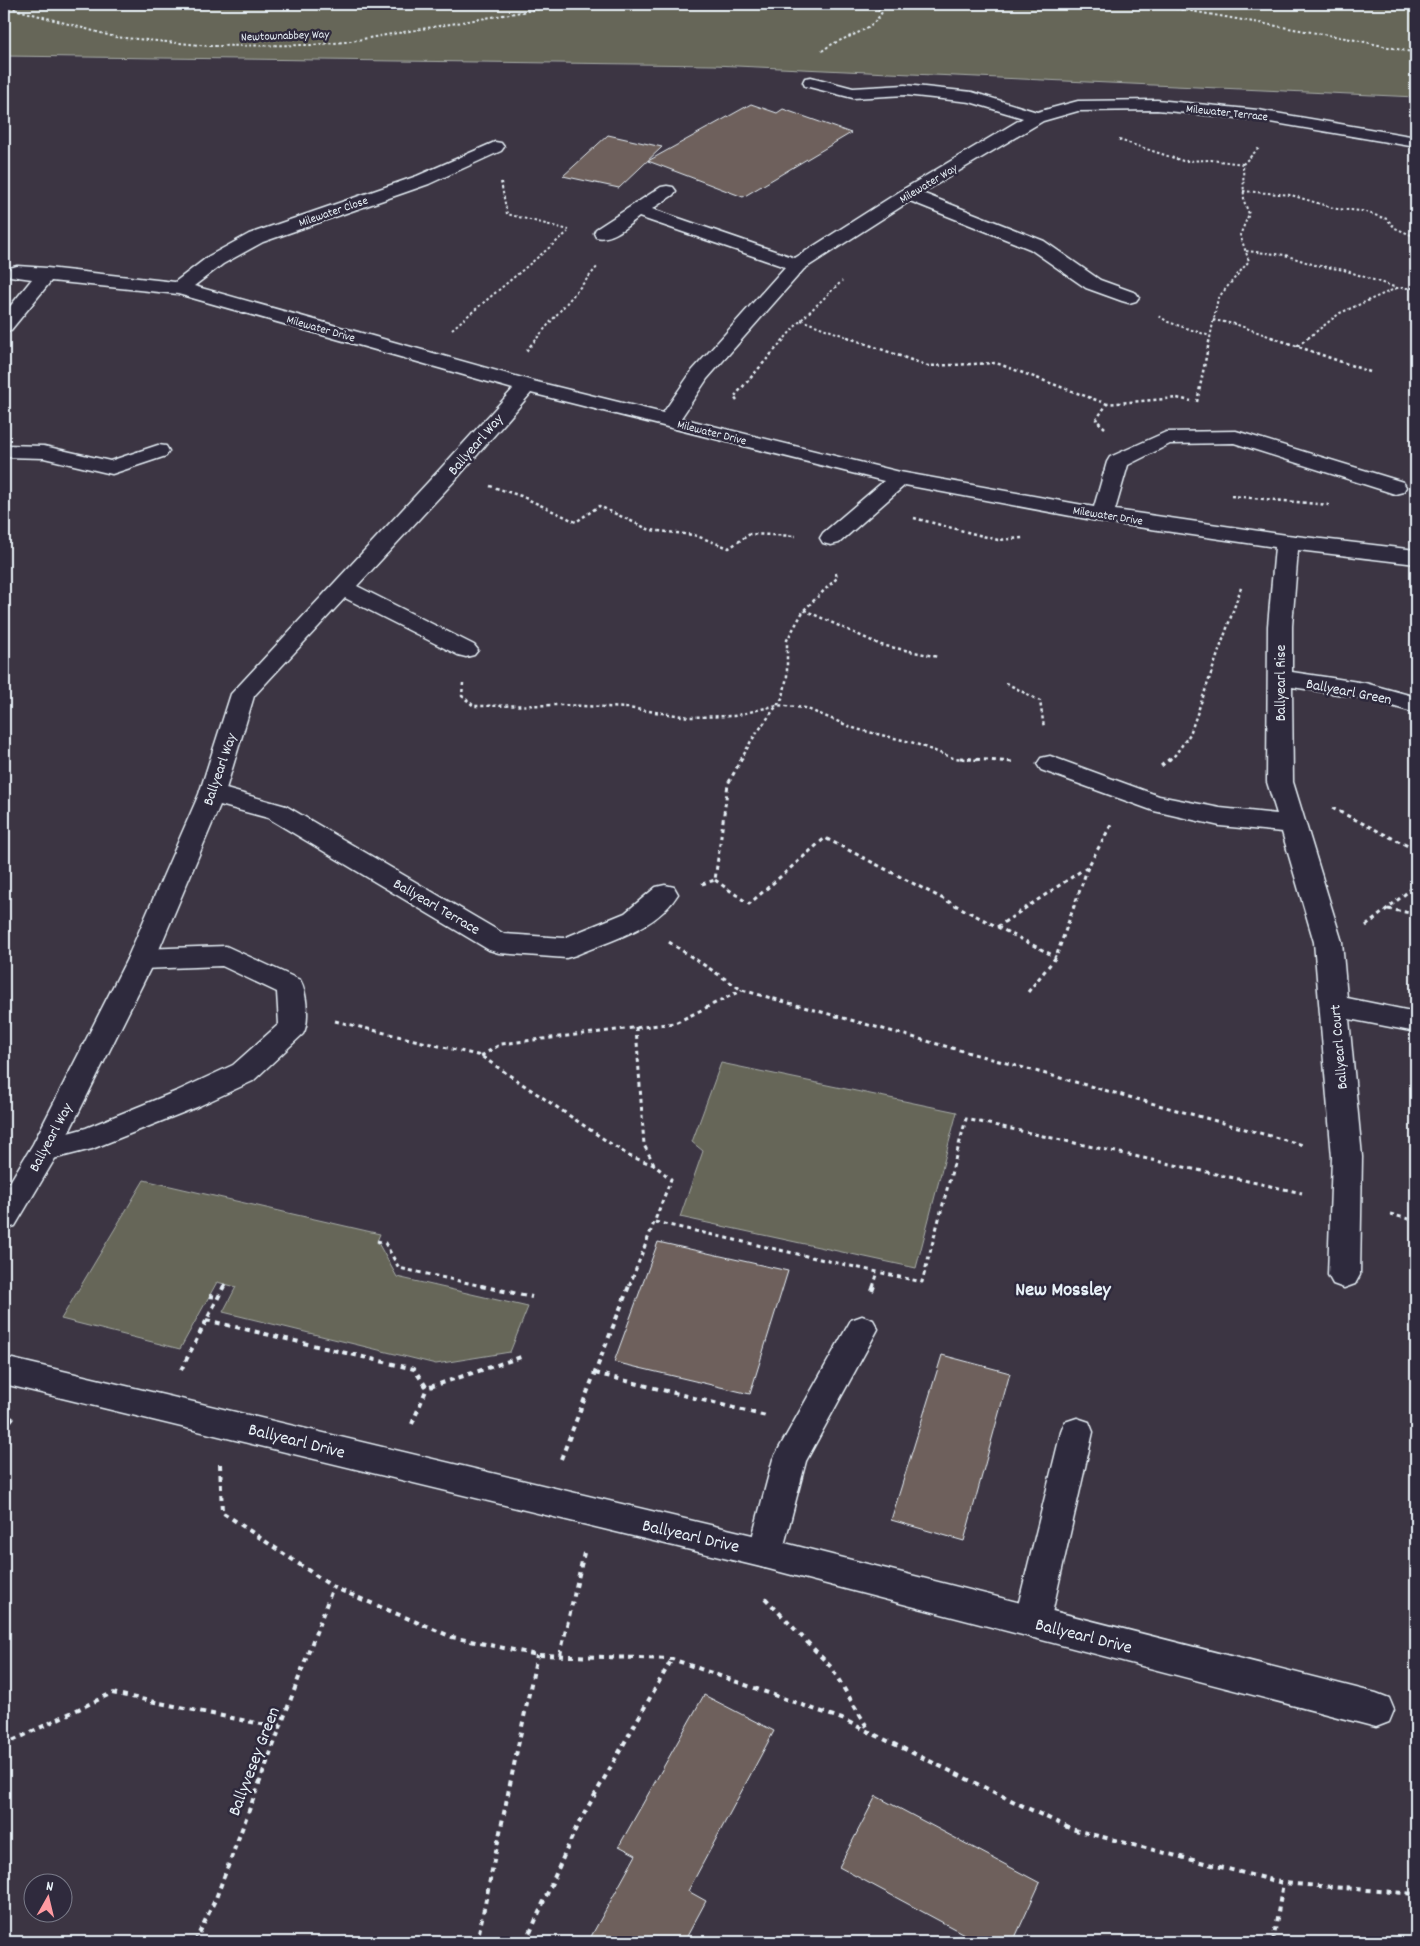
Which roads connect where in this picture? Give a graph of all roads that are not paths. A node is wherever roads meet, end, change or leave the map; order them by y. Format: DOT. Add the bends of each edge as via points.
graph roads {
  1 [pos="811,82"];
  2 [pos="1037,117"];
  3 [pos="1416,142"];
  4 [pos="495,147"];
  5 [pos="667,191"];
  6 [pos="908,194"];
  7 [pos="639,211"];
  8 [pos="603,233"];
  9 [pos="797,265"];
  10 [pos="16,272"];
  11 [pos="47,274"];
  12 [pos="179,288"];
  13 [pos="1128,297"];
  14 [pos="4,326"];
  15 [pos="526,386"];
  16 [pos="668,422"];
  17 [pos="4,451"];
  18 [pos="158,451"];
  19 [pos="900,478"];
  20 [pos="1396,486"];
  21 [pos="1103,515"];
  22 [pos="831,538"];
  23 [pos="1287,542"];
  24 [pos="1416,557"];
  25 [pos="343,588"];
  26 [pos="466,650"];
  27 [pos="1281,678"];
  28 [pos="1416,705"];
  29 [pos="1050,764"];
  30 [pos="212,794"];
  31 [pos="1292,824"];
  32 [pos="666,894"];
  33 [pos="141,958"];
  34 [pos="1334,1006"];
  35 [pos="1416,1022"];
  36 [pos="45,1150"];
  37 [pos="4,1217"];
  38 [pos="1344,1275"];
  39 [pos="862,1329"];
  40 [pos="4,1370"];
  41 [pos="1077,1432"];
  42 [pos="765,1553"];
  43 [pos="1032,1622"];
  44 [pos="1376,1710"];
  1 -- 2 [label="street" via="853,93 905,90 972,97"];
  2 -- 3 [label="street, Milewater Terrace" via="1078,106 1157,105 1258,115"];
  2 -- 6 [label="street, Milewater Way"];
  4 -- 12 [label="street, Milewater Close" via="423,180 256,238 216,260"];
  5 -- 7 [label="street"];
  6 -- 9 [label="street, Milewater Way"];
  6 -- 13 [label="street" via="1037,245 1093,284"];
  7 -- 8 [label="street"];
  7 -- 9 [label="street"];
  9 -- 16 [label="street, Milewater Way" via="700,375"];
  10 -- 11 [label="street, Milewater Drive"];
  11 -- 12 [label="street, Milewater Drive"];
  11 -- 14 [label="street"];
  12 -- 15 [label="street, Milewater Drive"];
  15 -- 16 [label="street, Milewater Drive"];
  15 -- 25 [label="street, Ballyearl Way"];
  16 -- 19 [label="street, Milewater Drive"];
  17 -- 18 [label="street" via="44,452 112,468"];
  19 -- 21 [label="street, Milewater Drive"];
  19 -- 22 [label="street"];
  20 -- 21 [label="street" via="1236,436 1166,438 1118,462"];
  21 -- 23 [label="street, Milewater Drive"];
  23 -- 24 [label="street, Milewater Drive"];
  23 -- 27 [label="street, Ballyearl Rise" via="1280,626"];
  25 -- 26 [label="street"];
  25 -- 30 [label="street, Ballyearl Way" via="243,694"];
  27 -- 28 [label="street, Ballyearl Green" via="1365,691"];
  27 -- 31 [label="street, Ballyearl Rise" via="1280,782"];
  29 -- 31 [label="street" via="1154,803 1220,818"];
  30 -- 32 [label="street, Ballyearl Terrace" via="277,812 499,943 566,948 635,920"];
  30 -- 33 [label="street, Ballyearl Way"];
  31 -- 34 [label="street, Ballyearl Court" via="1328,942"];
  33 -- 36 [label="street, Ballyearl Way"];
  33 -- 36 [label="street" via="226,956 290,987 293,1028 243,1073 92,1138"];
  34 -- 35 [label="street"];
  34 -- 38 [label="street, Ballyearl Court" via="1346,1157"];
  36 -- 37 [label="street, Ballyearl Way"];
  39 -- 42 [label="street" via="790,1459"];
  40 -- 42 [label="street, Ballyearl Drive"];
  41 -- 43 [label="street"];
  42 -- 43 [label="street, Ballyearl Drive"];
  43 -- 44 [label="street, Ballyearl Drive"];
}
